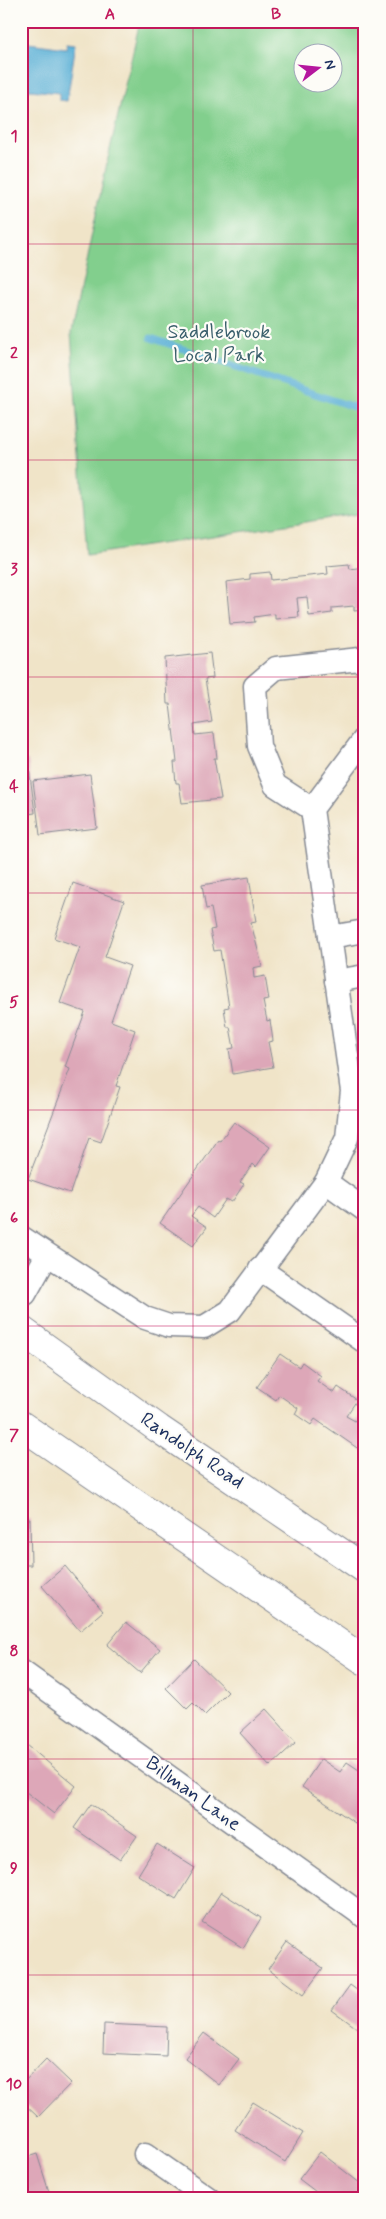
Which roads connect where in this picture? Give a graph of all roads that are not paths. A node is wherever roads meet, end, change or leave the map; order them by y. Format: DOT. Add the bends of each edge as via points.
graph roads {
  1 [pos="365,664"];
  2 [pos="365,738"];
  3 [pos="312,809"];
  4 [pos="365,931"];
  5 [pos="330,937"];
  6 [pos="365,976"];
  7 [pos="336,982"];
  8 [pos="326,1182"];
  9 [pos="365,1210"];
  10 [pos="30,1248"];
  11 [pos="260,1270"];
  12 [pos="21,1296"];
  13 [pos="21,1330"];
  14 [pos="365,1342"];
  15 [pos="21,1425"];
  16 [pos="365,1568"];
  17 [pos="365,1661"];
  18 [pos="21,1671"];
  19 [pos="365,1917"];
  20 [pos="145,2154"];
  21 [pos="208,2198"];
  1 -- 3 [label="street" via="360,660 276,668 255,686 259,746 275,785"];
  2 -- 3 [label="street"];
  3 -- 5 [label="street"];
  4 -- 5 [label="street"];
  5 -- 7 [label="street"];
  6 -- 7 [label="street"];
  7 -- 8 [label="street" via="352,1092 347,1138"];
  8 -- 9 [label="street"];
  8 -- 11 [label="street"];
  10 -- 11 [label="street" via="145,1318 169,1326 204,1327 230,1311"];
  10 -- 12 [label="street" via="25,1294"];
  11 -- 14 [label="street"];
  13 -- 16 [label="main road, Randolph Road" via="159,1429"];
  15 -- 17 [label="main road"];
  18 -- 19 [label="street, Billman Lane"];
  20 -- 21 [label="street"];
}
